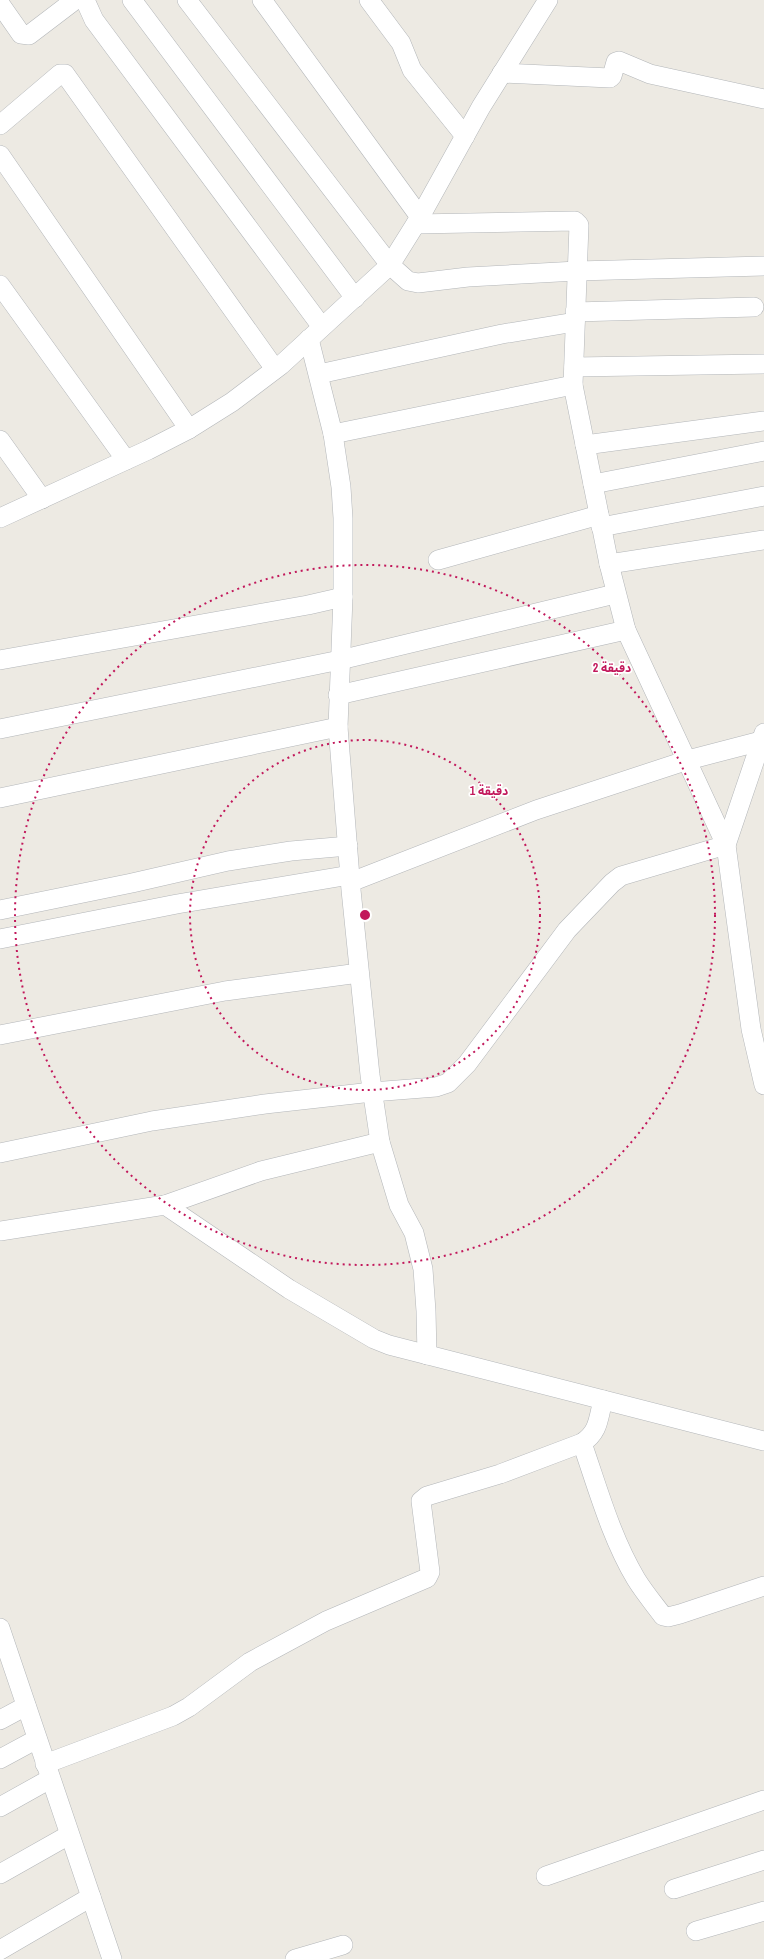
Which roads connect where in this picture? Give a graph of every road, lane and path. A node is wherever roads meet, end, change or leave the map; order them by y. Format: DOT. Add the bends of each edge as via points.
graph roads {
  1 [pos="74,0"];
  2 [pos="85,0"];
  3 [pos="132,0"];
  4 [pos="188,0"];
  5 [pos="262,0"];
  6 [pos="368,0"];
  7 [pos="544,2"];
  8 [pos="0,4"];
  9 [pos="502,73"];
  10 [pos="764,99"];
  11 [pos="0,125"];
  12 [pos="465,136"];
  13 [pos="0,155"];
  14 [pos="418,220"];
  15 [pos="390,265"];
  16 [pos="764,266"];
  17 [pos="577,271"];
  18 [pos="0,285"];
  19 [pos="355,298"];
  20 [pos="754,307"];
  21 [pos="575,317"];
  22 [pos="316,333"];
  23 [pos="764,364"];
  24 [pos="275,370"];
  25 [pos="319,374"];
  26 [pos="574,376"];
  27 [pos="764,421"];
  28 [pos="189,429"];
  29 [pos="333,434"];
  30 [pos="0,440"];
  31 [pos="585,445"];
  32 [pos="764,451"];
  33 [pos="126,460"];
  34 [pos="593,484"];
  35 [pos="764,496"];
  36 [pos="42,499"];
  37 [pos="0,518"];
  38 [pos="600,521"];
  39 [pos="764,540"];
  40 [pos="438,560"];
  41 [pos="609,564"];
  42 [pos="615,594"];
  43 [pos="342,597"];
  44 [pos="626,630"];
  45 [pos="0,660"];
  46 [pos="340,660"];
  47 [pos="338,695"];
  48 [pos="338,727"];
  49 [pos="0,729"];
  50 [pos="763,737"];
  51 [pos="688,760"];
  52 [pos="0,798"];
  53 [pos="726,845"];
  54 [pos="348,846"];
  55 [pos="350,878"];
  56 [pos="0,910"];
  57 [pos="0,939"];
  58 [pos="360,973"];
  59 [pos="0,1035"];
  60 [pos="764,1085"];
  61 [pos="372,1092"];
  62 [pos="380,1142"];
  63 [pos="0,1153"];
  64 [pos="165,1205"];
  65 [pos="0,1231"];
  66 [pos="427,1355"];
  67 [pos="603,1400"];
  68 [pos="764,1441"];
  69 [pos="582,1443"];
  70 [pos="764,1586"];
  71 [pos="2,1640"];
  72 [pos="26,1706"];
  73 [pos="0,1720"];
  74 [pos="36,1739"];
  75 [pos="0,1759"];
  76 [pos="47,1772"];
  77 [pos="764,1800"];
  78 [pos="0,1807"];
  79 [pos="69,1835"];
  80 [pos="764,1860"];
  81 [pos="0,1874"];
  82 [pos="546,1876"];
  83 [pos="674,1889"];
  84 [pos="91,1897"];
  85 [pos="764,1911"];
  86 [pos="696,1931"];
  87 [pos="343,1945"];
  88 [pos="0,1950"];
  89 [pos="111,1959"];
  90 [pos="295,1959"];
  1 -- 8 [label="street" via="25,35 13,25"];
  2 -- 22 [label="street" via="94,20"];
  3 -- 19 [label="street"];
  4 -- 15 [label="street"];
  5 -- 14 [label="street"];
  6 -- 12 [label="street" via="401,43 412,70"];
  7 -- 9 [label="street"];
  9 -- 10 [label="street" via="610,78 616,62 619,61 650,74"];
  9 -- 12 [label="street"];
  11 -- 24 [label="street" via="60,74 65,74"];
  12 -- 14 [label="street"];
  13 -- 28 [label="street"];
  14 -- 15 [label="street"];
  14 -- 17 [label="street" via="575,221 580,229"];
  15 -- 17 [label="street" via="408,281 418,283 468,277"];
  15 -- 19 [label="street"];
  16 -- 17 [label="street"];
  17 -- 21 [label="street"];
  18 -- 33 [label="street"];
  19 -- 22 [label="street"];
  20 -- 21 [label="street"];
  21 -- 25 [label="street"];
  21 -- 26 [label="street"];
  22 -- 24 [label="street"];
  22 -- 25 [label="street"];
  23 -- 26 [label="street"];
  24 -- 28 [label="street" via="232,402"];
  25 -- 29 [label="street"];
  26 -- 29 [label="street"];
  26 -- 31 [label="street"];
  27 -- 31 [label="street"];
  28 -- 33 [label="street"];
  29 -- 43 [label="street" via="342,495"];
  30 -- 36 [label="street"];
  31 -- 34 [label="street"];
  32 -- 34 [label="street"];
  33 -- 36 [label="street"];
  34 -- 38 [label="street"];
  35 -- 38 [label="street"];
  36 -- 37 [label="street"];
  38 -- 40 [label="street"];
  38 -- 41 [label="street"];
  39 -- 41 [label="street"];
  41 -- 42 [label="street"];
  42 -- 44 [label="street"];
  42 -- 46 [label="street"];
  43 -- 45 [label="street"];
  43 -- 46 [label="street"];
  44 -- 47 [label="street"];
  44 -- 51 [label="street"];
  46 -- 47 [label="street"];
  46 -- 49 [label="street"];
  47 -- 48 [label="street"];
  48 -- 52 [label="street"];
  48 -- 54 [label="street"];
  50 -- 51 [label="street"];
  50 -- 53 [label="street"];
  51 -- 53 [label="street"];
  51 -- 55 [label="street" via="536,810"];
  53 -- 60 [label="street" via="751,1029"];
  53 -- 61 [label="street" via="621,876 612,883 567,930 466,1064 448,1083 436,1087"];
  54 -- 55 [label="street"];
  54 -- 56 [label="street" via="291,851 228,861"];
  55 -- 57 [label="street" via="177,904"];
  55 -- 58 [label="street"];
  58 -- 59 [label="street" via="225,991"];
  58 -- 61 [label="street"];
  61 -- 62 [label="street"];
  61 -- 63 [label="street" via="265,1104 152,1121"];
  62 -- 64 [label="street" via="261,1171"];
  62 -- 66 [label="street" via="399,1205 414,1233 421,1258"];
  64 -- 65 [label="street"];
  64 -- 66 [label="street" via="289,1289 374,1339"];
  66 -- 67 [label="street"];
  67 -- 68 [label="street"];
  67 -- 69 [label="street" via="595,1432"];
  69 -- 70 [label="street" via="609,1521 627,1562 636,1580 663,1616 674,1616"];
  69 -- 76 [label="street" via="500,1474 427,1496 421,1501 421,1508 430,1572 427,1578 326,1621 250,1662 173,1716"];
  71 -- 72 [label="street"];
  72 -- 73 [label="street"];
  72 -- 74 [label="street"];
  74 -- 75 [label="street"];
  74 -- 76 [label="street"];
  76 -- 78 [label="street"];
  76 -- 79 [label="street"];
  77 -- 82 [label="street"];
  79 -- 81 [label="street"];
  79 -- 84 [label="street"];
  80 -- 83 [label="street"];
  84 -- 88 [label="street"];
  84 -- 89 [label="street"];
  85 -- 86 [label="street"];
  87 -- 90 [label="street"];
}
